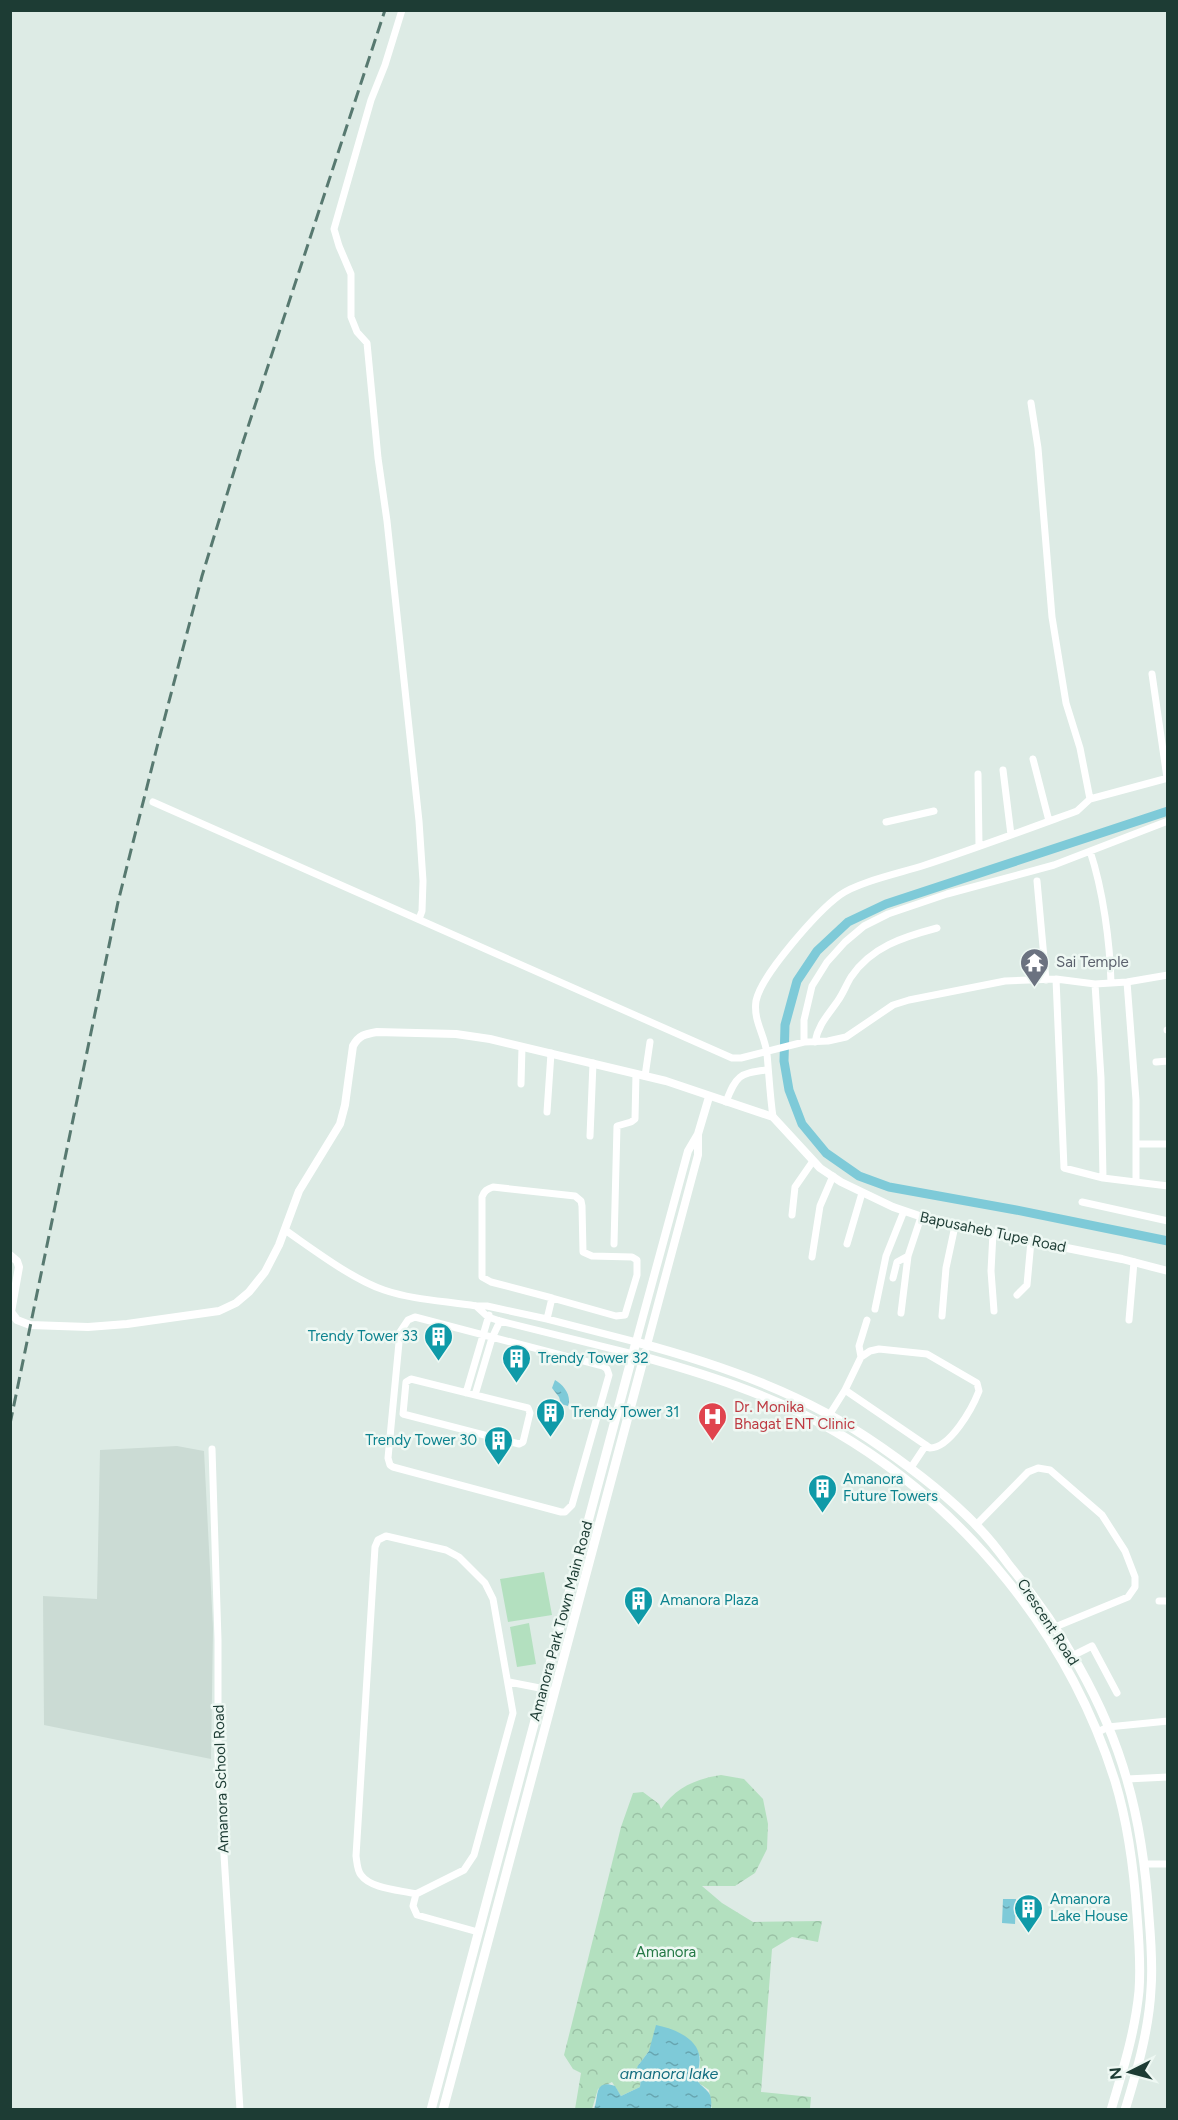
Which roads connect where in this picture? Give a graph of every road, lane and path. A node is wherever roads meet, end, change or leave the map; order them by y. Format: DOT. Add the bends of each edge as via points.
graph roads {
  1 [pos="402,10"];
  2 [pos="1031,403"];
  3 [pos="1152,674"];
  4 [pos="1164,732"];
  5 [pos="1033,759"];
  6 [pos="1003,770"];
  7 [pos="978,774"];
  8 [pos="1167,778"];
  9 [pos="1090,799"];
  10 [pos="153,802"];
  11 [pos="934,811"];
  12 [pos="1049,821"];
  13 [pos="1167,821"];
  14 [pos="886,822"];
  15 [pos="1011,835"];
  16 [pos="979,846"];
  17 [pos="1090,850"];
  18 [pos="1037,881"];
  19 [pos="419,919"];
  20 [pos="937,928"];
  21 [pos="1167,975"];
  22 [pos="1056,979"];
  23 [pos="1046,980"];
  24 [pos="1127,982"];
  25 [pos="1111,983"];
  26 [pos="1095,984"];
  27 [pos="650,1042"];
  28 [pos="804,1042"];
  29 [pos="815,1042"];
  30 [pos="522,1047"];
  31 [pos="767,1052"];
  32 [pos="550,1053"];
  33 [pos="1167,1061"];
  34 [pos="1156,1062"];
  35 [pos="593,1064"];
  36 [pos="767,1070"];
  37 [pos="640,1075"];
  38 [pos="521,1084"];
  39 [pos="710,1097"];
  40 [pos="726,1102"];
  41 [pos="546,1112"];
  42 [pos="773,1117"];
  43 [pos="698,1134"];
  44 [pos="590,1136"];
  45 [pos="1137,1144"];
  46 [pos="1167,1144"];
  47 [pos="813,1161"];
  48 [pos="833,1176"];
  49 [pos="1103,1178"];
  50 [pos="1136,1182"];
  51 [pos="1167,1186"];
  52 [pos="862,1192"];
  53 [pos="1082,1202"];
  54 [pos="904,1211"];
  55 [pos="792,1215"];
  56 [pos="670,1216"];
  57 [pos="921,1217"];
  58 [pos="681,1218"];
  59 [pos="1167,1221"];
  60 [pos="955,1226"];
  61 [pos="285,1230"];
  62 [pos="993,1233"];
  63 [pos="1031,1241"];
  64 [pos="614,1244"];
  65 [pos="847,1244"];
  66 [pos="10,1255"];
  67 [pos="908,1256"];
  68 [pos="812,1257"];
  69 [pos="1134,1262"];
  70 [pos="1167,1271"];
  71 [pos="893,1278"];
  72 [pos="1017,1295"];
  73 [pos="552,1298"];
  74 [pos="476,1306"];
  75 [pos="491,1307"];
  76 [pos="875,1309"];
  77 [pos="994,1311"];
  78 [pos="901,1313"];
  79 [pos="942,1316"];
  80 [pos="488,1317"];
  81 [pos="547,1318"];
  82 [pos="867,1320"];
  83 [pos="1129,1320"];
  84 [pos="500,1321"];
  85 [pos="482,1335"];
  86 [pos="492,1338"];
  87 [pos="636,1342"];
  88 [pos="648,1345"];
  89 [pos="633,1354"];
  90 [pos="644,1357"];
  91 [pos="861,1357"];
  92 [pos="845,1389"];
  93 [pos="466,1393"];
  94 [pos="475,1395"];
  95 [pos="829,1415"];
  96 [pos="823,1425"];
  97 [pos="926,1445"];
  98 [pos="212,1449"];
  99 [pos="910,1469"];
  100 [pos="976,1525"];
  101 [pos="1167,1600"];
  102 [pos="1159,1601"];
  103 [pos="1054,1627"];
  104 [pos="1072,1656"];
  105 [pos="1086,1681"];
  106 [pos="509,1682"];
  107 [pos="1076,1686"];
  108 [pos="543,1688"];
  109 [pos="555,1691"];
  110 [pos="1117,1692"];
  111 [pos="1167,1721"];
  112 [pos="1108,1727"];
  113 [pos="1098,1732"];
  114 [pos="1167,1777"];
  115 [pos="1127,1779"];
  116 [pos="1144,1864"];
  117 [pos="1167,1864"];
  118 [pos="416,1894"];
  119 [pos="478,1932"];
  120 [pos="1112,2106"];
  121 [pos="240,2109"];
  122 [pos="431,2109"];
  123 [pos="443,2109"];
  124 [pos="1127,2109"];
  1 -- 19 [label="street" via="334,229 351,274 351,316 367,343 419,821 423,884"];
  2 -- 9 [label="street" via="1052,617 1066,703"];
  3 -- 4 [label="street"];
  4 -- 8 [label="street"];
  5 -- 12 [label="street"];
  6 -- 15 [label="street"];
  7 -- 16 [label="street"];
  8 -- 9 [label="street"];
  9 -- 12 [label="street" via="1077,811"];
  10 -- 19 [label="street"];
  11 -- 14 [label="street"];
  12 -- 15 [label="street"];
  13 -- 17 [label="street"];
  15 -- 16 [label="street"];
  16 -- 31 [label="street" via="841,894 816,918 759,992 755,1017"];
  17 -- 25 [label="street" via="1101,892"];
  17 -- 28 [label="street" via="1054,865 947,894 864,926 827,962 812,986 804,1020"];
  18 -- 23 [label="street"];
  19 -- 31 [label="street" via="732,1058"];
  20 -- 29 [label="street" via="892,942 868,956 821,1023"];
  21 -- 24 [label="street"];
  22 -- 23 [label="street"];
  22 -- 26 [label="street"];
  22 -- 49 [label="street" via="1062,1163 1068,1171"];
  23 -- 29 [label="street" via="1005,981 909,1000 893,1005 846,1037"];
  24 -- 25 [label="street"];
  24 -- 45 [label="street"];
  25 -- 26 [label="street"];
  26 -- 49 [label="street"];
  27 -- 37 [label="street"];
  28 -- 29 [label="street"];
  28 -- 31 [label="street"];
  30 -- 32 [label="street"];
  30 -- 38 [label="street"];
  30 -- 61 [label="street" via="456,1034 377,1032 357,1038 340,1124 299,1191"];
  31 -- 36 [label="street"];
  32 -- 35 [label="street"];
  32 -- 41 [label="street"];
  33 -- 34 [label="street"];
  35 -- 37 [label="street"];
  35 -- 44 [label="street"];
  36 -- 40 [label="street" via="742,1074"];
  36 -- 42 [label="street"];
  37 -- 39 [label="street"];
  37 -- 64 [label="street" via="635,1119 617,1126"];
  39 -- 40 [label="street"];
  39 -- 43 [label="street, Amanora Park Town Main Road"];
  40 -- 42 [label="street"];
  42 -- 47 [label="street, Bapusaheb Tupe Road"];
  43 -- 56 [label="street, Amanora Park Town Main Road" via="688,1151"];
  43 -- 58 [label="street, Amanora Park Town Main Road" via="698,1155"];
  45 -- 46 [label="street"];
  45 -- 50 [label="street"];
  47 -- 48 [label="street, Bapusaheb Tupe Road"];
  47 -- 55 [label="street" via="795,1187"];
  48 -- 52 [label="street, Bapusaheb Tupe Road"];
  48 -- 68 [label="street" via="820,1206"];
  49 -- 50 [label="street"];
  50 -- 51 [label="street"];
  52 -- 54 [label="street, Bapusaheb Tupe Road"];
  52 -- 65 [label="street"];
  53 -- 59 [label="street"];
  54 -- 57 [label="street, Bapusaheb Tupe Road"];
  54 -- 76 [label="street" via="886,1256"];
  56 -- 58 [label="street"];
  56 -- 87 [label="street, Amanora Park Town Main Road"];
  57 -- 60 [label="street, Bapusaheb Tupe Road"];
  57 -- 67 [label="street"];
  58 -- 88 [label="street, Amanora Park Town Main Road"];
  60 -- 62 [label="street, Bapusaheb Tupe Road"];
  60 -- 79 [label="street"];
  61 -- 66 [label="street" via="265,1272 236,1303 219,1311 127,1324 30,1325 17,1320 11,1312 19,1267"];
  61 -- 74 [label="street" via="383,1289"];
  62 -- 63 [label="street, Bapusaheb Tupe Road"];
  62 -- 77 [label="street"];
  63 -- 69 [label="street, Bapusaheb Tupe Road"];
  63 -- 72 [label="street" via="1028,1285"];
  67 -- 71 [label="street" via="897,1262"];
  67 -- 78 [label="street"];
  69 -- 70 [label="street, Bapusaheb Tupe Road"];
  69 -- 83 [label="street"];
  73 -- 73 [label="street" via="621,1317 627,1312 637,1260 583,1252 582,1206 575,1196 487,1189 482,1197 482,1276 491,1282"];
  73 -- 81 [label="street"];
  74 -- 75 [label="street"];
  74 -- 80 [label="street"];
  75 -- 80 [label="street"];
  75 -- 81 [label="street"];
  80 -- 84 [label="street"];
  80 -- 85 [label="street"];
  81 -- 87 [label="street"];
  82 -- 91 [label="street" via="859,1346"];
  84 -- 86 [label="street"];
  84 -- 89 [label="street"];
  85 -- 86 [label="street"];
  85 -- 86 [label="street" via="415,1317 403,1326 388,1462 393,1467 565,1512 572,1505 609,1376 607,1369"];
  85 -- 93 [label="street"];
  86 -- 94 [label="street"];
  87 -- 88 [label="main road, Crescent Road"];
  87 -- 89 [label="main road, Amanora Park Town Main Road"];
  88 -- 90 [label="main road, Amanora Park Town Main Road"];
  88 -- 95 [label="main road, Crescent Road" via="755,1380"];
  89 -- 90 [label="main road, Crescent Road"];
  89 -- 108 [label="main road, Amanora Park Town Main Road"];
  90 -- 96 [label="main road, Crescent Road" via="751,1391"];
  90 -- 109 [label="main road, Amanora Park Town Main Road"];
  91 -- 92 [label="street"];
  91 -- 97 [label="street" via="879,1349 927,1354 978,1383 976,1398 956,1431 937,1448"];
  92 -- 95 [label="street"];
  92 -- 97 [label="street"];
  93 -- 94 [label="street"];
  93 -- 94 [label="street" via="409,1380 402,1413 522,1444 530,1410"];
  95 -- 96 [label="street"];
  95 -- 99 [label="main road, Crescent Road"];
  96 -- 107 [label="main road, Crescent Road" via="873,1455 912,1485 982,1551 1019,1595"];
  97 -- 99 [label="street"];
  98 -- 121 [label="street, Amanora School Road" via="218,1759"];
  99 -- 100 [label="main road, Crescent Road"];
  100 -- 103 [label="main road, Crescent Road" via="1029,1588"];
  100 -- 103 [label="street" via="1028,1472 1038,1468 1050,1470 1102,1515 1125,1551 1135,1587 1128,1596"];
  101 -- 102 [label="street"];
  103 -- 104 [label="main road, Crescent Road"];
  104 -- 105 [label="main road, Crescent Road"];
  104 -- 110 [label="street" via="1092,1646"];
  105 -- 107 [label="main road"];
  105 -- 112 [label="main road, Crescent Road"];
  106 -- 108 [label="street"];
  106 -- 118 [label="street" via="513,1720 474,1855 464,1870"];
  106 -- 118 [label="street" via="493,1599 485,1583 459,1557 446,1550 386,1536 378,1540 356,1856 360,1874 366,1880"];
  107 -- 113 [label="main road, Crescent Road"];
  108 -- 109 [label="street"];
  108 -- 119 [label="main road, Amanora Park Town Main Road"];
  109 -- 123 [label="main road, Amanora Park Town Main Road"];
  111 -- 112 [label="street"];
  112 -- 113 [label="street"];
  112 -- 115 [label="main road, Crescent Road"];
  113 -- 120 [label="main road, Crescent Road" via="1129,1842 1140,1950 1135,2028"];
  114 -- 115 [label="street"];
  115 -- 116 [label="main road, Crescent Road"];
  116 -- 117 [label="street"];
  116 -- 124 [label="main road, Crescent Road" via="1151,1990 1146,2030"];
  118 -- 119 [label="street" via="413,1906 417,1915"];
  119 -- 122 [label="main road, Amanora Park Town Main Road"];
  120 -- 124 [label="street"];
}
